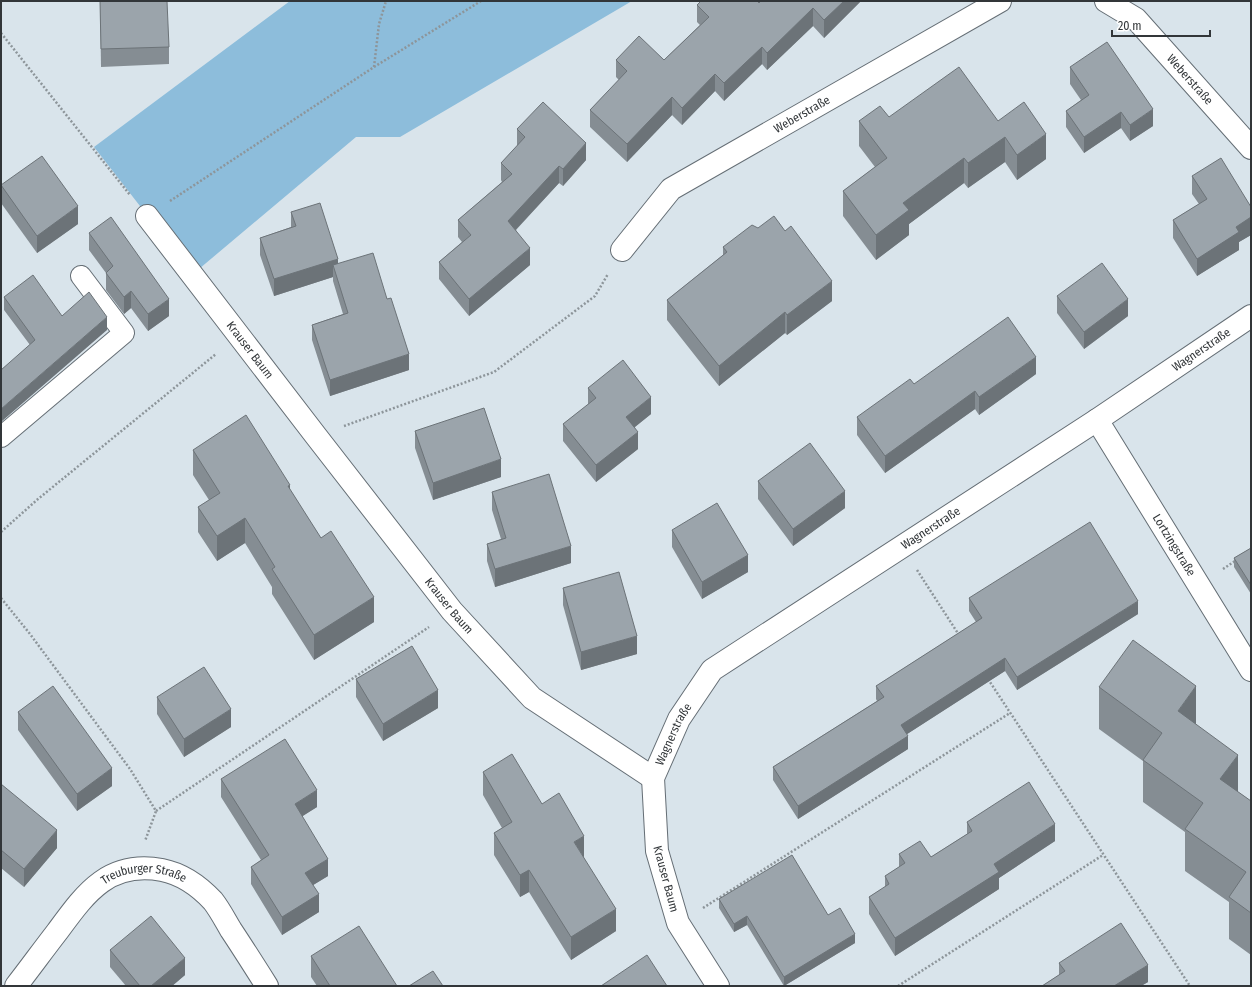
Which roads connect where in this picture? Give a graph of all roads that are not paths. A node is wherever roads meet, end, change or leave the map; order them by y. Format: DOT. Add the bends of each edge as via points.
graph roads {
  1 [pos="1000,1"];
  2 [pos="1106,1"];
  3 [pos="1251,148"];
  4 [pos="147,216"];
  5 [pos="622,250"];
  6 [pos="81,276"];
  7 [pos="1251,316"];
  8 [pos="1097,420"];
  9 [pos="1,437"];
  10 [pos="1251,670"];
  11 [pos="653,778"];
  12 [pos="16,986"];
  13 [pos="267,986"];
  14 [pos="718,986"];
  1 -- 5 [label="street, Weberstraße" via="671,188"];
  2 -- 3 [label="street, Weberstraße" via="1136,19"];
  4 -- 11 [label="street, Krauser Baum" via="452,611 532,698"];
  6 -- 9 [label="lane" via="124,333"];
  7 -- 8 [label="street, Wagnerstraße"];
  8 -- 10 [label="street, Lortzingstraße"];
  8 -- 11 [label="street, Wagnerstraße" via="712,670 679,719"];
  11 -- 14 [label="street, Krauser Baum" via="657,851 678,923"];
  12 -- 13 [label="street, Treuburger Straße" via="89,891 119,873 135,869 170,872 187,879 201,889 213,902"];
}
